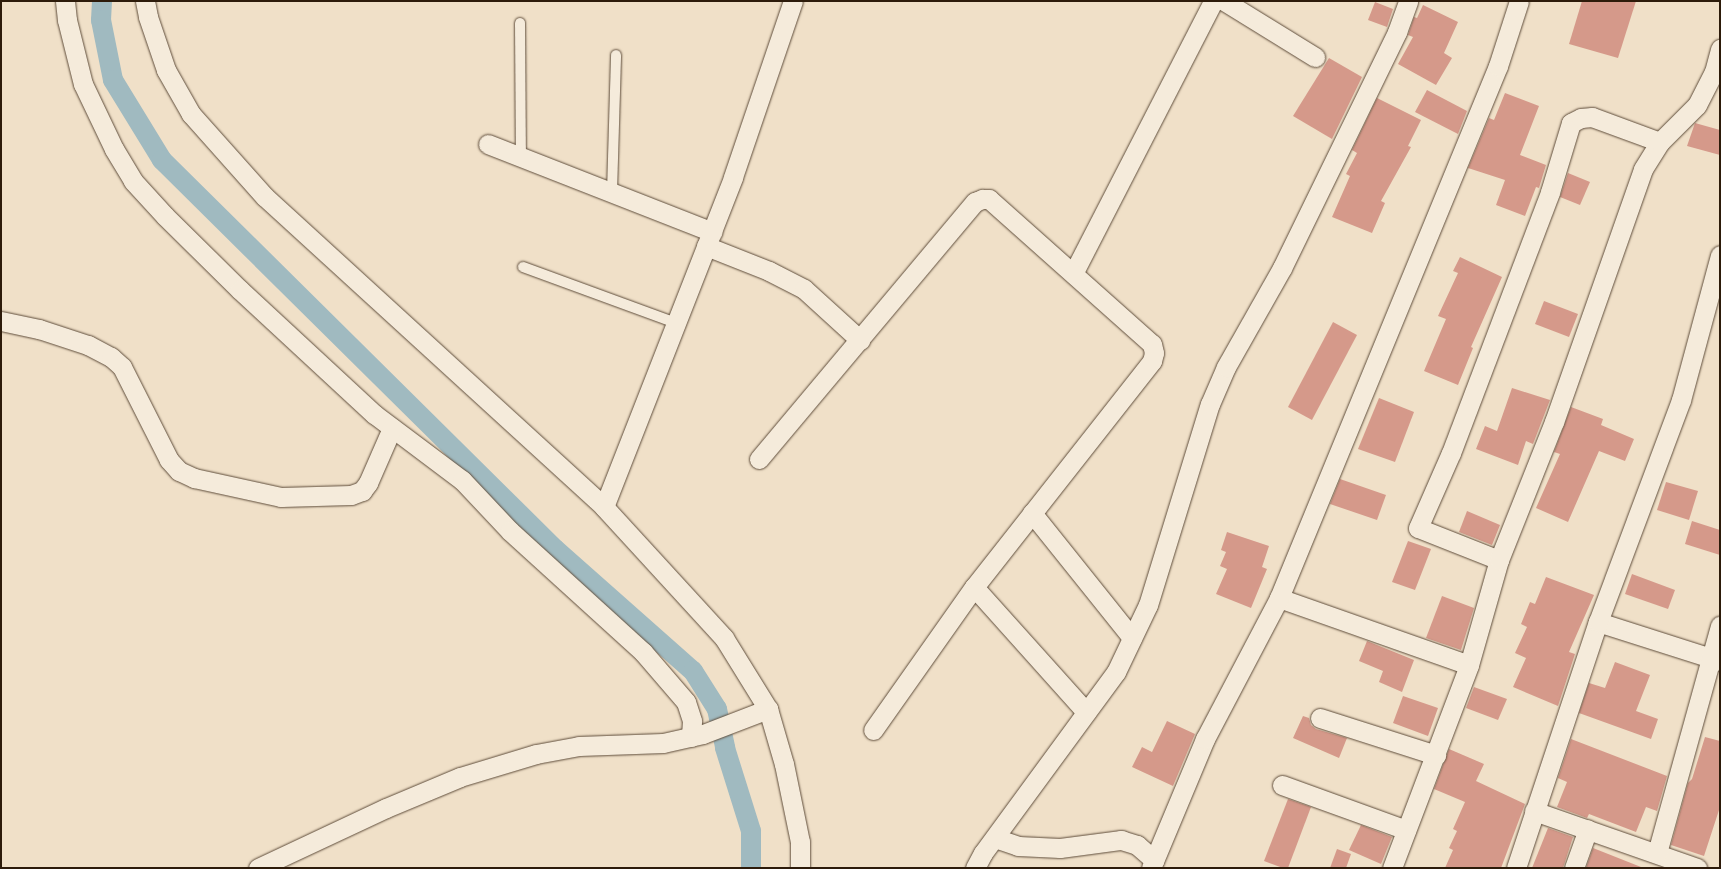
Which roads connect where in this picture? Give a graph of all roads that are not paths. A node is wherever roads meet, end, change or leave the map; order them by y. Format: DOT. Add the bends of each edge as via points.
graph roads {
  1 [pos="65,1"];
  2 [pos="145,1"];
  3 [pos="793,1"];
  4 [pos="1213,1"];
  5 [pos="1224,1"];
  6 [pos="1408,1"];
  7 [pos="1519,1"];
  8 [pos="520,22"];
  9 [pos="1720,49"];
  10 [pos="616,55"];
  11 [pos="1314,57"];
  12 [pos="1660,142"];
  13 [pos="488,144"];
  14 [pos="521,156"];
  15 [pos="612,192"];
  16 [pos="709,239"];
  17 [pos="1720,255"];
  18 [pos="524,267"];
  19 [pos="1074,272"];
  20 [pos="1,321"];
  21 [pos="676,324"];
  22 [pos="860,340"];
  23 [pos="392,428"];
  24 [pos="759,459"];
  25 [pos="604,507"];
  26 [pos="1032,513"];
  27 [pos="1499,560"];
  28 [pos="974,587"];
  29 [pos="1279,598"];
  30 [pos="1598,622"];
  31 [pos="1720,626"];
  32 [pos="1132,638"];
  33 [pos="1716,660"];
  34 [pos="1469,665"];
  35 [pos="761,712"];
  36 [pos="1086,712"];
  37 [pos="1320,718"];
  38 [pos="873,730"];
  39 [pos="697,736"];
  40 [pos="1436,755"];
  41 [pos="1282,784"];
  42 [pos="1534,811"];
  43 [pos="1588,829"];
  44 [pos="1406,830"];
  45 [pos="995,838"];
  46 [pos="1657,853"];
  47 [pos="1152,864"];
  48 [pos="258,868"];
  49 [pos="800,868"];
  50 [pos="975,868"];
  51 [pos="1392,868"];
  52 [pos="1516,868"];
  53 [pos="1574,868"];
  54 [pos="1697,868"];
  1 -- 23 [label="street" via="83,84 133,180 240,290"];
  2 -- 25 [label="street" via="166,70 190,114 234,163 273,204"];
  3 -- 16 [label="street"];
  4 -- 19 [label="street"];
  5 -- 11 [label="street"];
  6 -- 32 [label="street" via="1397,32 1290,251 1226,367 1210,404 1148,605"];
  7 -- 29 [label="street" via="1498,66"];
  8 -- 14 [label="lane"];
  9 -- 12 [label="street" via="1714,72 1697,105"];
  10 -- 15 [label="lane"];
  12 -- 27 [label="street" via="1643,169 1554,422"];
  12 -- 27 [label="street" via="1592,117 1571,123 1546,201 1451,452 1418,528"];
  13 -- 14 [label="street"];
  14 -- 15 [label="street"];
  15 -- 16 [label="street"];
  16 -- 21 [label="street"];
  16 -- 22 [label="street" via="804,289"];
  17 -- 30 [label="street" via="1681,400"];
  18 -- 21 [label="lane"];
  19 -- 22 [label="street" via="989,199 982,199 975,202"];
  19 -- 26 [label="street" via="1152,344 1154,353 1152,361"];
  20 -- 23 [label="street" via="88,345 111,357 122,367 169,460 179,471 194,478 281,496 351,495 362,491 368,483"];
  21 -- 25 [label="street"];
  22 -- 24 [label="street"];
  23 -- 39 [label="street" via="462,480 510,530 643,652 686,702"];
  25 -- 35 [label="street" via="724,638"];
  26 -- 28 [label="street"];
  26 -- 32 [label="street"];
  27 -- 34 [label="street"];
  28 -- 36 [label="street"];
  28 -- 38 [label="street"];
  29 -- 34 [label="street"];
  29 -- 47 [label="street" via="1205,739"];
  30 -- 33 [label="street"];
  30 -- 42 [label="street"];
  31 -- 33 [label="street"];
  32 -- 36 [label="street" via="1116,672"];
  33 -- 46 [label="street"];
  34 -- 40 [label="street"];
  35 -- 39 [label="street"];
  35 -- 49 [label="street" via="784,764 800,842"];
  36 -- 45 [label="street"];
  37 -- 40 [label="street"];
  39 -- 48 [label="street" via="663,743 579,746 536,754 460,777"];
  40 -- 44 [label="street"];
  41 -- 44 [label="street"];
  42 -- 43 [label="street"];
  42 -- 52 [label="street"];
  43 -- 46 [label="street"];
  43 -- 53 [label="street"];
  44 -- 51 [label="street"];
  45 -- 47 [label="street" via="1018,846 1060,848 1121,840 1137,845"];
  45 -- 50 [label="street"];
  46 -- 54 [label="street"];
}
